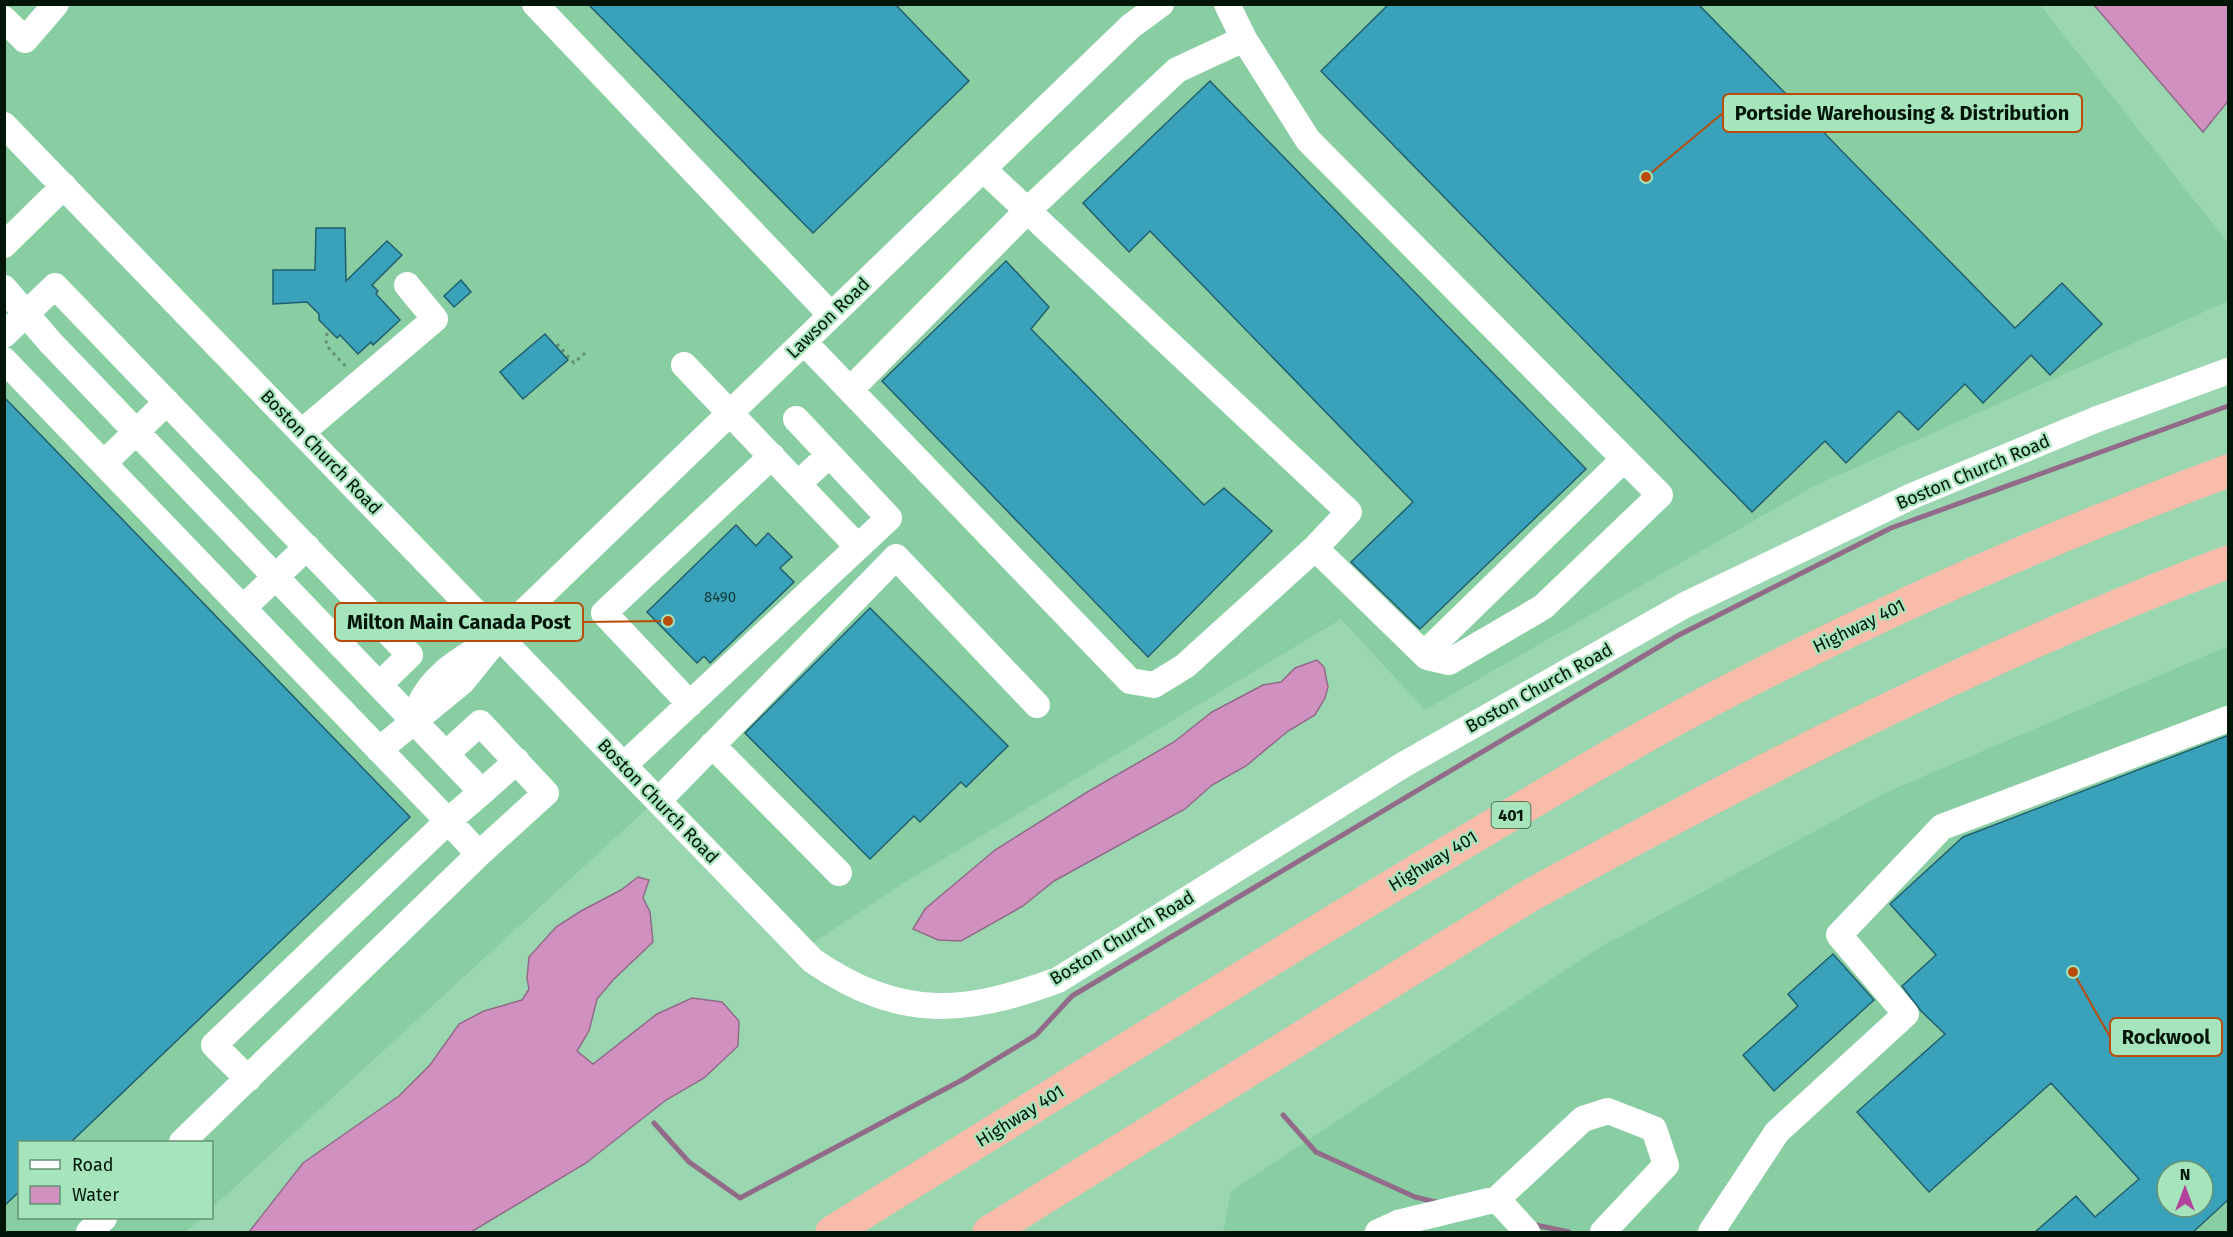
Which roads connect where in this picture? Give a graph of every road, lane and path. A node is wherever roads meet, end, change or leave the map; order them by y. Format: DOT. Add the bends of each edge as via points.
graph roads {
  1 [pos="56,4"];
  2 [pos="536,4"];
  3 [pos="1161,4"];
  4 [pos="1227,4"];
  5 [pos="4,19"];
  6 [pos="1244,39"];
  7 [pos="4,125"];
  8 [pos="983,168"];
  9 [pos="64,186"];
  10 [pos="1028,210"];
  11 [pos="4,245"];
  12 [pos="407,285"];
  13 [pos="4,288"];
  14 [pos="26,314"];
  15 [pos="831,315"];
  16 [pos="327,333"];
  17 [pos="4,335"];
  18 [pos="804,342"];
  19 [pos="556,344"];
  20 [pos="585,353"];
  21 [pos="4,360"];
  22 [pos="684,365"];
  23 [pos="2229,371"];
  24 [pos="361,382"];
  25 [pos="850,390"];
  26 [pos="167,402"];
  27 [pos="731,412"];
  28 [pos="795,419"];
  29 [pos="136,432"];
  30 [pos="302,432"];
  31 [pos="829,455"];
  32 [pos="772,456"];
  33 [pos="1624,459"];
  34 [pos="104,463"];
  35 [pos="2229,471"];
  36 [pos="798,484"];
  37 [pos="307,547"];
  38 [pos="858,547"];
  39 [pos="1315,548"];
  40 [pos="2229,562"];
  41 [pos="276,577"];
  42 [pos="243,608"];
  43 [pos="499,636"];
  44 [pos="1424,654"];
  45 [pos="379,685"];
  46 [pos="690,704"];
  47 [pos="1037,705"];
  48 [pos="2229,719"];
  49 [pos="413,720"];
  50 [pos="712,745"];
  51 [pos="379,750"];
  52 [pos="446,754"];
  53 [pos="517,762"];
  54 [pos="624,765"];
  55 [pos="482,792"];
  56 [pos="658,801"];
  57 [pos="448,821"];
  58 [pos="479,854"];
  59 [pos="839,873"];
  60 [pos="248,1079"];
  61 [pos="184,1141"];
  62 [pos="1497,1199"];
  63 [pos="103,1219"];
  64 [pos="1391,1229"];
  65 [pos="88,1233"];
  66 [pos="832,1233"];
  67 [pos="989,1233"];
  68 [pos="1527,1233"];
  69 [pos="1602,1233"];
  70 [pos="1711,1233"];
  1 -- 5 [label="street" via="25,40"];
  2 -- 15 [label="street"];
  3 -- 8 [label="street, Lawson Road" via="1131,26"];
  4 -- 6 [label="street"];
  6 -- 10 [label="street" via="1177,70"];
  6 -- 33 [label="street" via="1308,140"];
  7 -- 9 [label="street, Boston Church Road"];
  8 -- 10 [label="street"];
  8 -- 15 [label="street, Lawson Road"];
  9 -- 11 [label="street"];
  9 -- 30 [label="street, Boston Church Road"];
  10 -- 25 [label="street"];
  10 -- 39 [label="street" via="1349,512"];
  12 -- 24 [label="street" via="435,319"];
  13 -- 14 [label="street"];
  14 -- 17 [label="street"];
  14 -- 26 [label="street" via="56,286"];
  14 -- 29 [label="street"];
  15 -- 18 [label="street, Lawson Road"];
  16 -- 24 [label="path" via="326,345"];
  18 -- 25 [label="street"];
  18 -- 27 [label="street, Lawson Road"];
  19 -- 20 [label="path" via="574,363"];
  21 -- 34 [label="street"];
  22 -- 27 [label="street"];
  23 -- 56 [label="street, Boston Church Road" via="2095,420 1912,496 1686,605 1402,765 1058,980 1011,997 972,1005 931,1007 897,1002 840,980 813,961"];
  24 -- 30 [label="street"];
  25 -- 39 [label="street" via="1130,681 1154,685 1185,666"];
  26 -- 29 [label="street"];
  26 -- 37 [label="street"];
  27 -- 32 [label="street"];
  27 -- 43 [label="street, Lawson Road"];
  28 -- 31 [label="street"];
  29 -- 34 [label="street"];
  29 -- 41 [label="street"];
  30 -- 43 [label="street, Boston Church Road"];
  31 -- 36 [label="street"];
  31 -- 38 [label="street" via="889,518"];
  32 -- 36 [label="street"];
  32 -- 46 [label="street" via="604,613"];
  33 -- 44 [label="street"];
  33 -- 44 [label="street" via="1660,495 1543,607 1449,662"];
  34 -- 42 [label="street"];
  35 -- 66 [label="highway, Highway 401 / 401" via="2098,519 1937,588 1742,684 1572,778 1244,974"];
  36 -- 38 [label="street"];
  37 -- 41 [label="street"];
  37 -- 45 [label="street" via="410,655"];
  38 -- 46 [label="street"];
  39 -- 44 [label="street"];
  40 -- 67 [label="highway" via="2138,596 1978,667 1777,764 1602,856 1519,902"];
  41 -- 42 [label="street"];
  41 -- 45 [label="street"];
  42 -- 51 [label="street"];
  43 -- 49 [label="street, Lawson Road" via="451,665 425,691"];
  43 -- 54 [label="street, Boston Church Road"];
  45 -- 49 [label="street"];
  46 -- 54 [label="street"];
  47 -- 50 [label="street" via="896,557"];
  48 -- 70 [label="street" via="1942,828 1839,935 1906,1014 1777,1132"];
  49 -- 51 [label="street"];
  49 -- 52 [label="street"];
  50 -- 56 [label="street"];
  50 -- 59 [label="street"];
  51 -- 57 [label="street"];
  52 -- 53 [label="street" via="480,723"];
  52 -- 55 [label="street"];
  53 -- 55 [label="street"];
  53 -- 58 [label="street" via="546,793"];
  54 -- 56 [label="street, Boston Church Road"];
  55 -- 57 [label="street"];
  57 -- 58 [label="street"];
  57 -- 60 [label="street" via="214,1045"];
  58 -- 60 [label="street"];
  60 -- 61 [label="street"];
  62 -- 64 [label="street"];
  62 -- 68 [label="street"];
  62 -- 69 [label="street" via="1583,1119 1608,1110 1654,1129 1666,1165"];
  63 -- 65 [label="street"];
}
